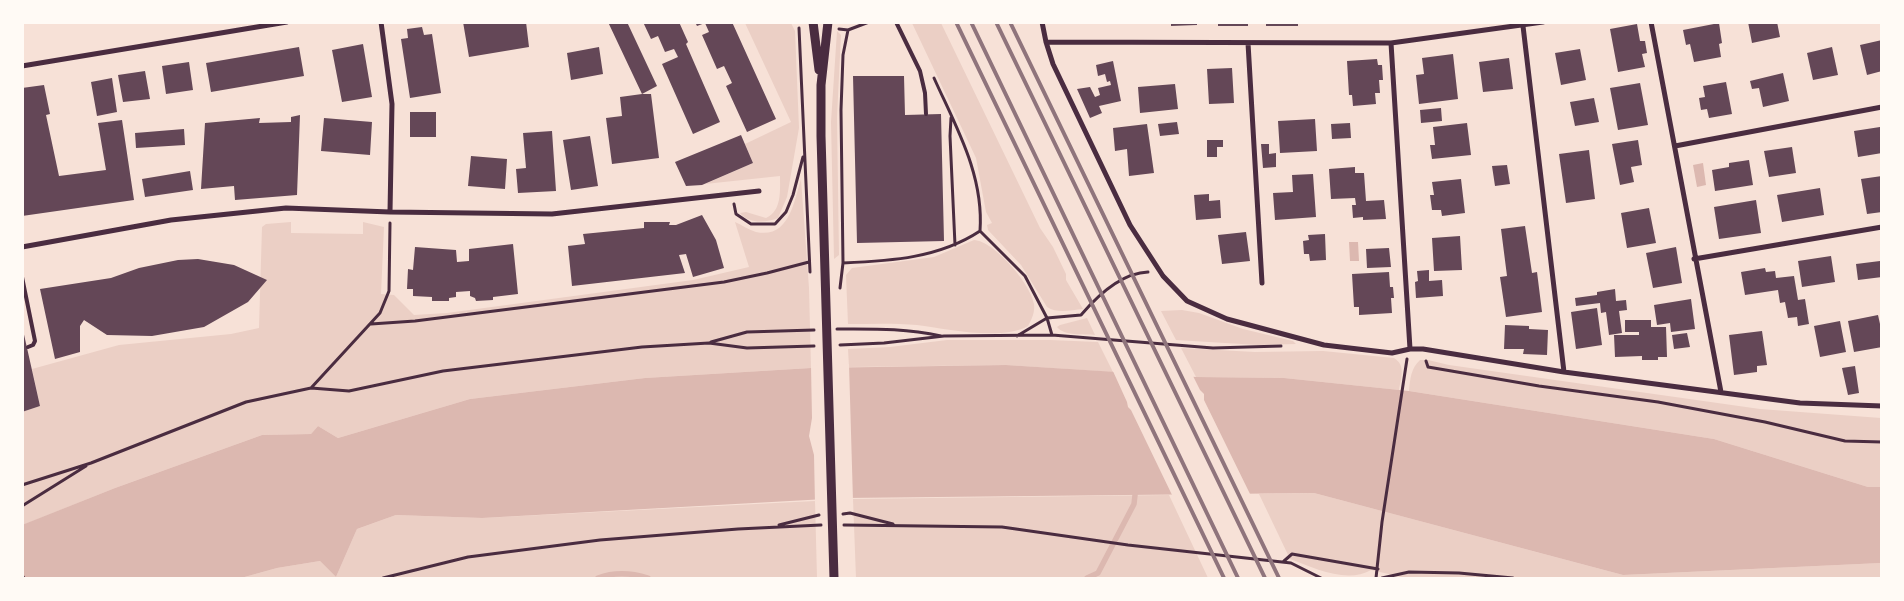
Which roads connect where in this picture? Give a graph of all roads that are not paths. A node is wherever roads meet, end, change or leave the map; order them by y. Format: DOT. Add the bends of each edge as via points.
graph roads {
  1 [pos="287,22"];
  2 [pos="381,22"];
  3 [pos="813,22"];
  4 [pos="828,22"];
  5 [pos="896,22"];
  6 [pos="1042,22"];
  7 [pos="1543,22"];
  8 [pos="1651,22"];
  9 [pos="1523,26"];
  10 [pos="1046,42"];
  11 [pos="1248,43"];
  12 [pos="1391,44"];
  13 [pos="22,66"];
  14 [pos="821,85"];
  15 [pos="1882,107"];
  16 [pos="926,114"];
  17 [pos="1675,146"];
  18 [pos="759,190"];
  19 [pos="390,212"];
  20 [pos="1882,227"];
  21 [pos="22,247"];
  22 [pos="1694,259"];
  23 [pos="22,277"];
  24 [pos="1262,283"];
  25 [pos="28,347"];
  26 [pos="1410,349"];
  27 [pos="1564,372"];
  28 [pos="1721,392"];
  29 [pos="1882,406"];
  30 [pos="834,578"];
  1 -- 13 [label="street"];
  2 -- 19 [label="street" via="392,104"];
  3 -- 14 [label="street"];
  4 -- 14 [label="street"];
  5 -- 16 [label="lane" via="920,71"];
  6 -- 10 [label="street"];
  7 -- 9 [label="street"];
  8 -- 17 [label="street"];
  9 -- 12 [label="street"];
  9 -- 27 [label="street"];
  10 -- 11 [label="street"];
  10 -- 26 [label="street" via="1053,64 1130,225 1163,276 1187,301 1227,318 1324,345 1392,353"];
  11 -- 12 [label="street"];
  11 -- 24 [label="street"];
  12 -- 26 [label="street"];
  14 -- 30 [label="street"];
  15 -- 17 [label="street"];
  17 -- 22 [label="street"];
  18 -- 19 [label="street" via="552,214"];
  19 -- 21 [label="street" via="286,208 171,220"];
  20 -- 22 [label="street"];
  22 -- 28 [label="street"];
  23 -- 25 [label="lane" via="35,341"];
  26 -- 27 [label="street" via="1423,348"];
  27 -- 28 [label="street"];
  28 -- 29 [label="street" via="1800,404"];
}
